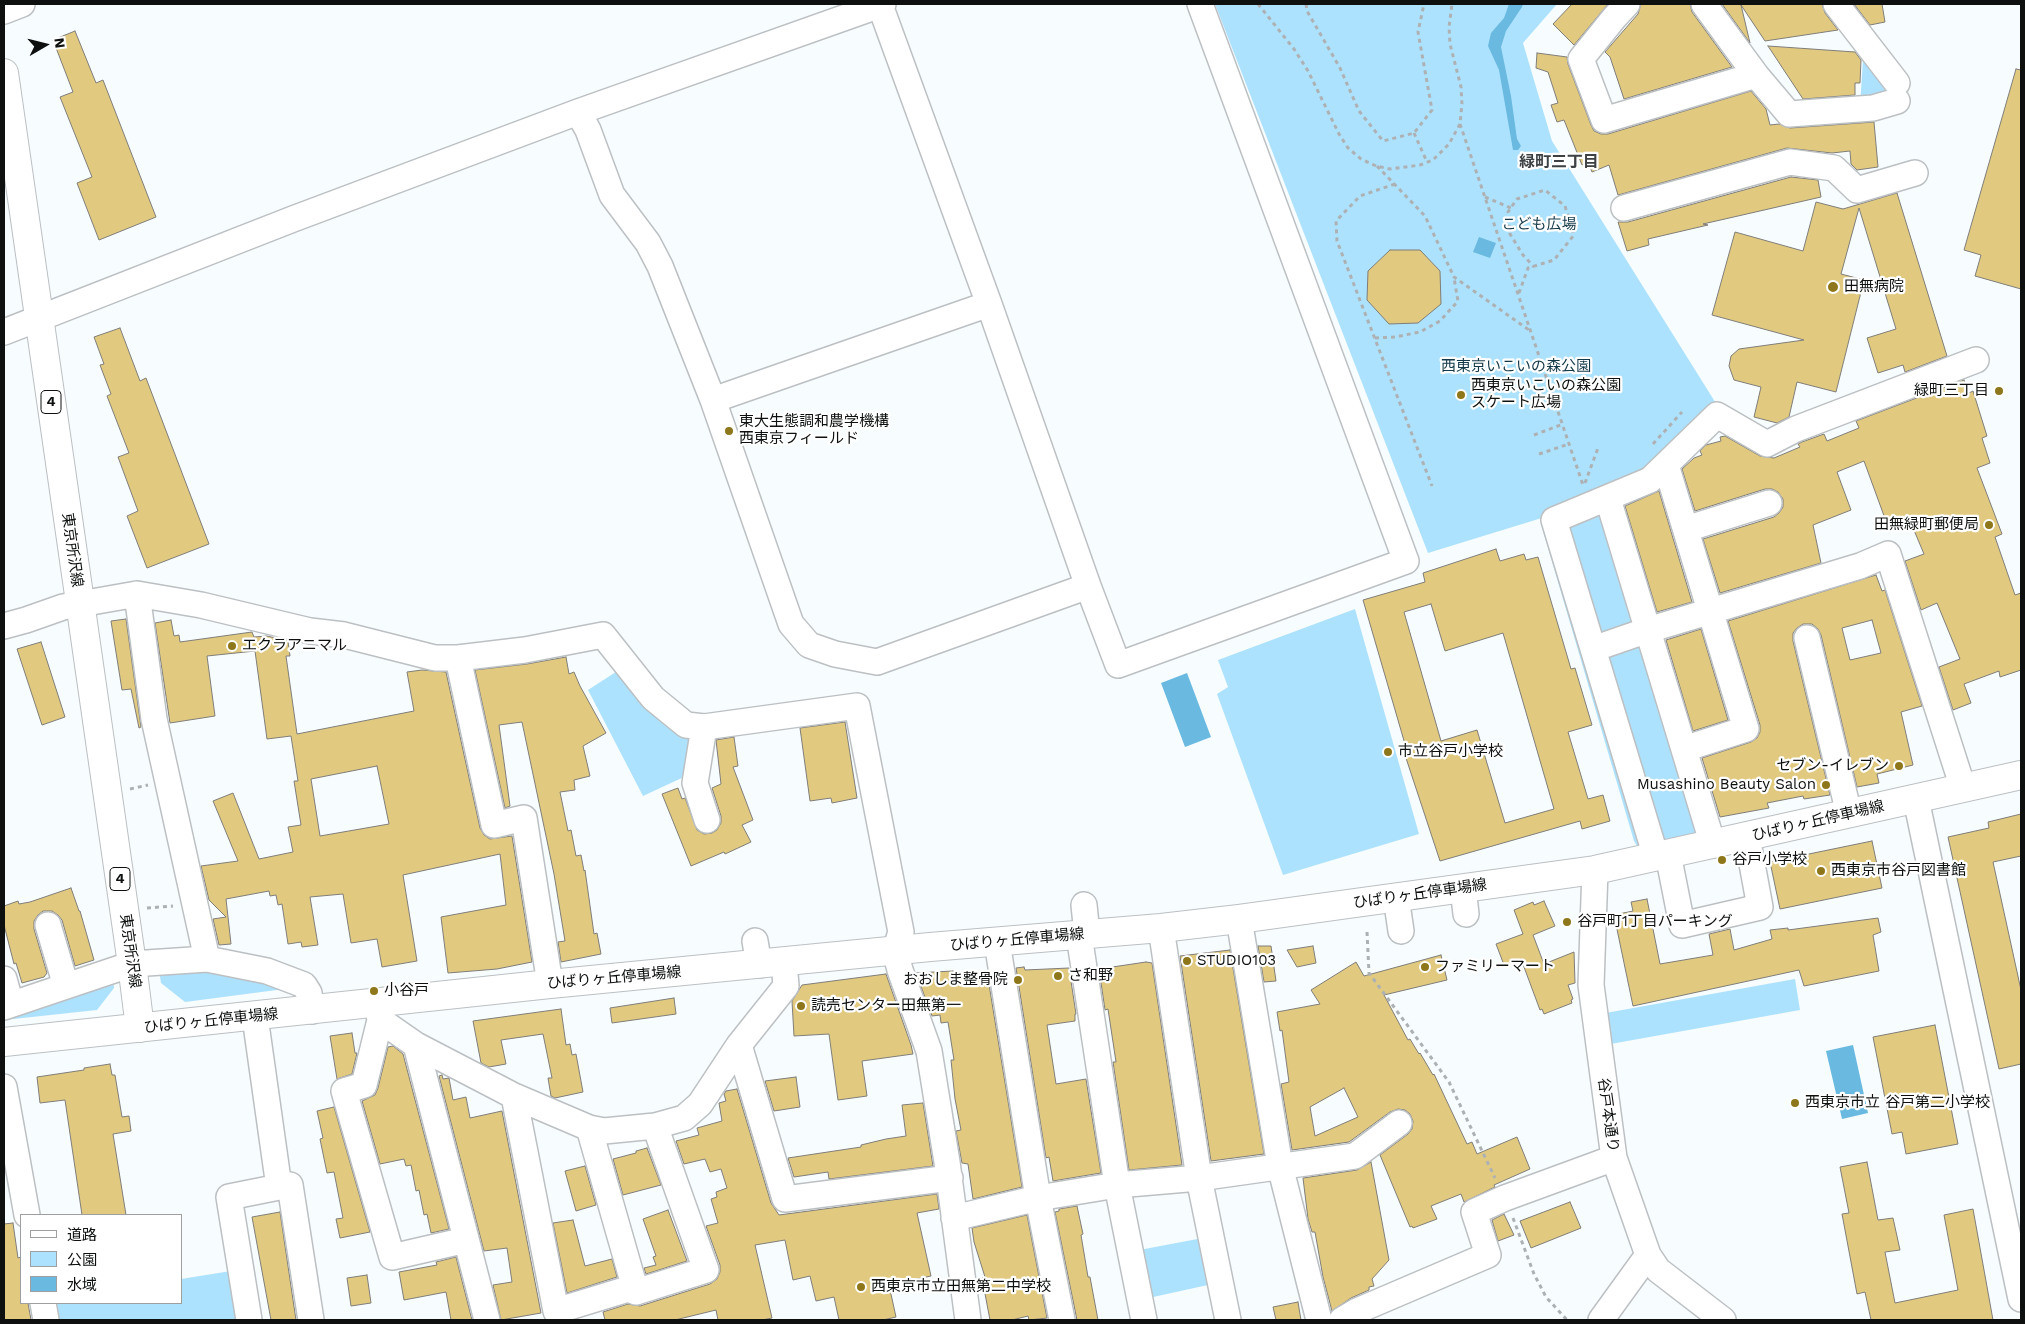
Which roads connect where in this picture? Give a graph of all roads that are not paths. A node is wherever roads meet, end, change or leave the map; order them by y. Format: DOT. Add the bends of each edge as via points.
graph roads {
  1 [pos="22,4"];
  2 [pos="881,4"];
  3 [pos="1200,4"];
  4 [pos="1627,4"];
  5 [pos="1704,4"];
  6 [pos="1836,4"];
  7 [pos="4,11"];
  8 [pos="4,72"];
  9 [pos="1756,75"];
  10 [pos="578,112"];
  11 [pos="1915,174"];
  12 [pos="1624,208"];
  13 [pos="989,304"];
  14 [pos="39,318"];
  15 [pos="4,332"];
  16 [pos="1976,360"];
  17 [pos="714,400"];
  18 [pos="1658,456"];
  19 [pos="1595,492"];
  20 [pos="1769,503"];
  21 [pos="1686,529"];
  22 [pos="1088,586"];
  23 [pos="137,594"];
  24 [pos="80,604"];
  25 [pos="1712,610"];
  26 [pos="4,626"];
  27 [pos="1648,630"];
  28 [pos="1808,638"];
  29 [pos="1592,649"];
  30 [pos="458,658"];
  31 [pos="704,727"];
  32 [pos="1684,749"];
  33 [pos="2021,775"];
  34 [pos="1964,788"];
  35 [pos="1916,799"];
  36 [pos="1849,814"];
  37 [pos="707,820"];
  38 [pos="1747,837"];
  39 [pos="1713,844"];
  40 [pos="1662,856"];
  41 [pos="1595,870"];
  42 [pos="1396,897"];
  43 [pos="1084,905"];
  44 [pos="1239,919"];
  45 [pos="48,925"];
  46 [pos="1161,928"];
  47 [pos="1401,931"];
  48 [pos="1083,934"];
  49 [pos="997,942"];
  50 [pos="896,951"];
  51 [pos="766,956"];
  52 [pos="207,959"];
  53 [pos="132,964"];
  54 [pos="4,979"];
  55 [pos="550,984"];
  56 [pos="66,986"];
  57 [pos="7,1006"];
  58 [pos="312,1011"];
  59 [pos="378,1012"];
  60 [pos="255,1017"];
  61 [pos="140,1028"];
  62 [pos="4,1042"];
  63 [pos="416,1045"];
  64 [pos="739,1046"];
  65 [pos="4,1087"];
  66 [pos="514,1096"];
  67 [pos="1399,1123"];
  68 [pos="655,1126"];
  69 [pos="589,1128"];
  70 [pos="1614,1158"];
  71 [pos="1280,1166"];
  72 [pos="950,1178"];
  73 [pos="1199,1178"];
  74 [pos="1116,1185"];
  75 [pos="279,1187"];
  76 [pos="1038,1198"];
  77 [pos="27,1214"];
  78 [pos="954,1218"];
  79 [pos="466,1240"];
  80 [pos="1648,1255"];
  81 [pos="636,1292"];
  82 [pos="2021,1299"];
  83 [pos="43,1304"];
  84 [pos="46,1320"];
  85 [pos="249,1320"];
  86 [pos="311,1320"];
  87 [pos="487,1320"];
  88 [pos="968,1320"];
  89 [pos="1062,1320"];
  90 [pos="1144,1320"];
  91 [pos="1228,1320"];
  92 [pos="1318,1320"];
  93 [pos="1342,1320"];
  94 [pos="1601,1320"];
  95 [pos="1723,1320"];
  1 -- 7 [label="street"];
  2 -- 10 [label="street"];
  2 -- 13 [label="street"];
  3 -- 22 [label="street" via="1406,561 1118,666"];
  4 -- 9 [label="street" via="1581,59 1604,120"];
  5 -- 9 [label="street"];
  6 -- 9 [label="street" via="1897,92 1873,108 1789,114"];
  8 -- 14 [label="main road, 東京所沢線 / 4"];
  10 -- 14 [label="street"];
  10 -- 17 [label="street" via="612,195 648,243 660,266"];
  11 -- 12 [label="street" via="1857,190 1834,168 1790,162"];
  13 -- 17 [label="street"];
  13 -- 22 [label="street"];
  14 -- 15 [label="street"];
  14 -- 24 [label="main road, 東京所沢線 / 4"];
  16 -- 18 [label="street" via="1796,429 1766,444 1717,415"];
  17 -- 22 [label="street" via="791,624 809,645 877,662"];
  18 -- 19 [label="street" via="1650,480"];
  18 -- 21 [label="street"];
  19 -- 27 [label="street"];
  19 -- 29 [label="street" via="1554,520"];
  20 -- 21 [label="street"];
  21 -- 25 [label="street"];
  23 -- 24 [label="street"];
  23 -- 30 [label="street" via="201,605 310,631 344,635 435,658"];
  23 -- 52 [label="street" via="154,719"];
  24 -- 26 [label="street"];
  24 -- 53 [label="main road, 東京所沢線 / 4"];
  25 -- 27 [label="street"];
  25 -- 32 [label="street" via="1746,729"];
  25 -- 34 [label="street" via="1860,566 1888,554"];
  27 -- 29 [label="street"];
  27 -- 32 [label="street"];
  28 -- 36 [label="street"];
  29 -- 40 [label="street"];
  30 -- 31 [label="street" via="525,650 603,635 653,698 686,725"];
  30 -- 55 [label="street" via="494,824 524,818"];
  31 -- 37 [label="street" via="695,783"];
  31 -- 50 [label="street" via="760,723 857,706 901,932"];
  32 -- 39 [label="street"];
  33 -- 34 [label="main road, ひばりヶ丘停車場線"];
  34 -- 35 [label="main road, ひばりヶ丘停車場線"];
  35 -- 36 [label="main road, ひばりヶ丘停車場線"];
  35 -- 82 [label="street"];
  36 -- 38 [label="main road, ひばりヶ丘停車場線"];
  38 -- 39 [label="main road, ひばりヶ丘停車場線"];
  38 -- 40 [label="street" via="1760,906 1682,925"];
  39 -- 40 [label="main road, ひばりヶ丘停車場線"];
  40 -- 41 [label="main road, ひばりヶ丘停車場線"];
  41 -- 42 [label="main road, ひばりヶ丘停車場線" via="1464,901"];
  41 -- 70 [label="street, 谷戸本通り" via="1591,985"];
  42 -- 44 [label="main road, ひばりヶ丘停車場線"];
  42 -- 47 [label="street"];
  43 -- 48 [label="street"];
  44 -- 46 [label="main road, ひばりヶ丘停車場線"];
  44 -- 71 [label="street"];
  45 -- 56 [label="street"];
  46 -- 48 [label="main road, ひばりヶ丘停車場線"];
  46 -- 73 [label="street"];
  48 -- 49 [label="main road, ひばりヶ丘停車場線"];
  48 -- 74 [label="street"];
  49 -- 50 [label="main road, ひばりヶ丘停車場線"];
  49 -- 76 [label="street"];
  50 -- 51 [label="main road, ひばりヶ丘停車場線"];
  50 -- 72 [label="street" via="929,1051"];
  51 -- 55 [label="main road, ひばりヶ丘停車場線"];
  51 -- 64 [label="street" via="786,986"];
  52 -- 53 [label="street"];
  52 -- 58 [label="street" via="267,971 304,985"];
  53 -- 56 [label="street"];
  53 -- 61 [label="main road, 東京所沢線 / 4"];
  54 -- 57 [label="street"];
  55 -- 59 [label="main road, ひばりヶ丘停車場線"];
  56 -- 57 [label="street"];
  58 -- 59 [label="main road, ひばりヶ丘停車場線"];
  58 -- 60 [label="main road, ひばりヶ丘停車場線"];
  59 -- 63 [label="street"];
  59 -- 79 [label="street" via="364,1085 344,1091 392,1257"];
  60 -- 61 [label="main road, ひばりヶ丘停車場線"];
  60 -- 75 [label="street"];
  61 -- 62 [label="main road, ひばりヶ丘停車場線"];
  63 -- 66 [label="street"];
  63 -- 79 [label="street"];
  64 -- 68 [label="street" via="700,1104 684,1118"];
  64 -- 72 [label="street" via="785,1199"];
  65 -- 77 [label="street"];
  66 -- 69 [label="street"];
  66 -- 81 [label="street" via="556,1311 628,1289"];
  67 -- 71 [label="street" via="1355,1156"];
  68 -- 69 [label="street" via="604,1131"];
  68 -- 81 [label="street" via="706,1270"];
  69 -- 81 [label="street"];
  70 -- 80 [label="street, 谷戸本通り"];
  70 -- 93 [label="street" via="1474,1212 1488,1255"];
  71 -- 73 [label="street"];
  71 -- 92 [label="street"];
  72 -- 78 [label="street"];
  73 -- 74 [label="street"];
  73 -- 91 [label="street"];
  74 -- 76 [label="street"];
  74 -- 90 [label="street"];
  75 -- 85 [label="street" via="229,1197"];
  75 -- 86 [label="street" via="290,1185"];
  76 -- 78 [label="street"];
  76 -- 89 [label="street"];
  78 -- 88 [label="street"];
  79 -- 87 [label="street"];
  80 -- 94 [label="street"];
  80 -- 95 [label="street, 谷戸本通り" via="1658,1270"];
  83 -- 84 [label="street"];
}
